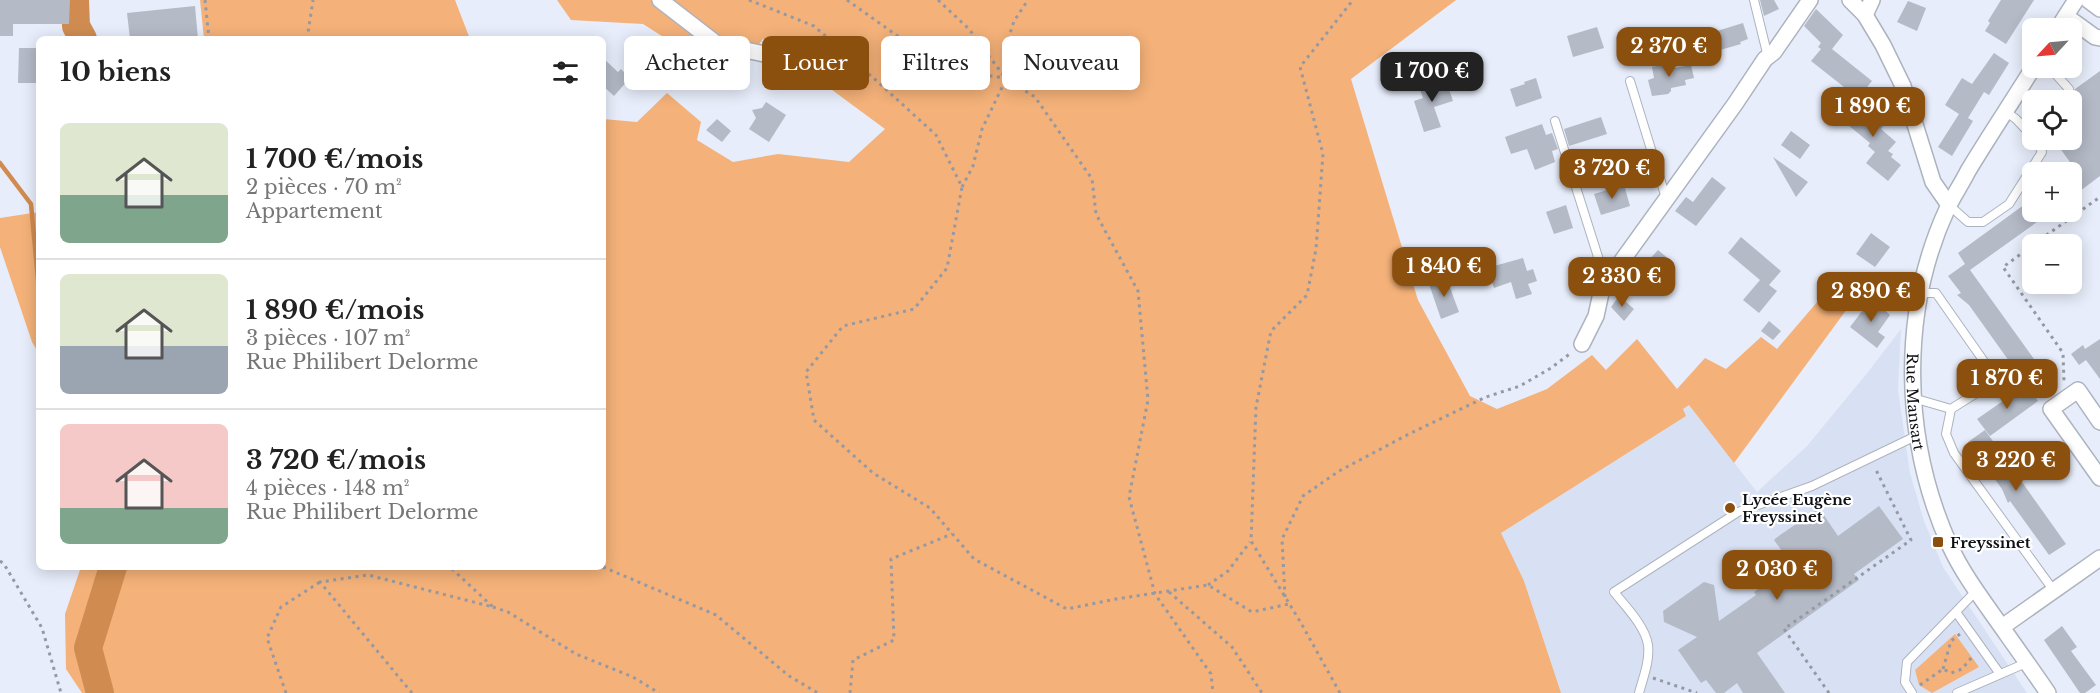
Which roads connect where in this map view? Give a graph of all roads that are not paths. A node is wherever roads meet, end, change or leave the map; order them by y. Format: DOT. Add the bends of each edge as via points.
graph roads {
  1 [pos="660,0"];
  2 [pos="1754,0"];
  3 [pos="1810,0"];
  4 [pos="1851,0"];
  5 [pos="1872,0"];
  6 [pos="2076,0"];
  7 [pos="2088,0"];
  8 [pos="2100,9"];
  9 [pos="1865,15"];
  10 [pos="2065,18"];
  11 [pos="2082,31"];
  12 [pos="2100,38"];
  13 [pos="762,54"];
  14 [pos="1768,57"];
  15 [pos="2026,78"];
  16 [pos="2059,78"];
  17 [pos="1630,81"];
  18 [pos="2069,89"];
  19 [pos="2004,111"];
  20 [pos="1555,121"];
  21 [pos="2022,125"];
  22 [pos="2041,150"];
  23 [pos="1666,200"];
  24 [pos="1949,205"];
  25 [pos="1607,284"];
  26 [pos="1920,293"];
  27 [pos="1582,344"];
  28 [pos="1913,398"];
  29 [pos="1952,409"];
  30 [pos="2100,422"];
  31 [pos="1918,435"];
  32 [pos="2097,469"];
  33 [pos="2100,558"];
  34 [pos="1976,591"];
  35 [pos="2054,591"];
  36 [pos="1956,612"];
  37 [pos="2001,627"];
  38 [pos="2026,663"];
  39 [pos="2000,674"];
  40 [pos="1912,692"];
  41 [pos="1639,693"];
  42 [pos="1958,693"];
  43 [pos="2048,693"];
  1 -- 13 [label="street" via="717,44"];
  2 -- 14 [label="lane"];
  3 -- 14 [label="street"];
  4 -- 9 [label="street"];
  5 -- 9 [label="street"];
  6 -- 10 [label="street"];
  7 -- 8 [label="street"];
  9 -- 24 [label="street" via="1903,86 1933,182"];
  11 -- 12 [label="street"];
  14 -- 23 [label="street"];
  15 -- 19 [label="street, Rue Mansart"];
  16 -- 18 [label="lane"];
  17 -- 23 [label="lane"];
  19 -- 21 [label="lane"];
  19 -- 24 [label="street, Rue Mansart"];
  20 -- 25 [label="lane"];
  22 -- 24 [label="lane" via="2009,204 1983,222 1968,222"];
  23 -- 25 [label="street"];
  24 -- 26 [label="street, Rue Mansart" via="1931,247"];
  25 -- 27 [label="street"];
  26 -- 28 [label="street, Rue Mansart" via="1913,344"];
  26 -- 29 [label="lane" via="1936,293 1997,380"];
  28 -- 29 [label="lane"];
  28 -- 31 [label="street, Rue Mansart"];
  29 -- 35 [label="lane" via="1946,434 1954,453"];
  30 -- 32 [label="street" via="2078,390 2051,409"];
  31 -- 34 [label="street, Rue Mansart" via="1932,501 1950,546"];
  31 -- 41 [label="lane" via="1812,486 1738,512 1614,592 1648,645"];
  33 -- 35 [label="street"];
  34 -- 36 [label="lane"];
  34 -- 37 [label="street, Rue Mansart"];
  35 -- 37 [label="street"];
  36 -- 39 [label="lane"];
  36 -- 40 [label="lane" via="1907,662 1905,682"];
  37 -- 38 [label="street, Rue Mansart"];
  38 -- 39 [label="lane"];
  38 -- 43 [label="street, Rue Mansart"];
  39 -- 42 [label="lane"];
}
